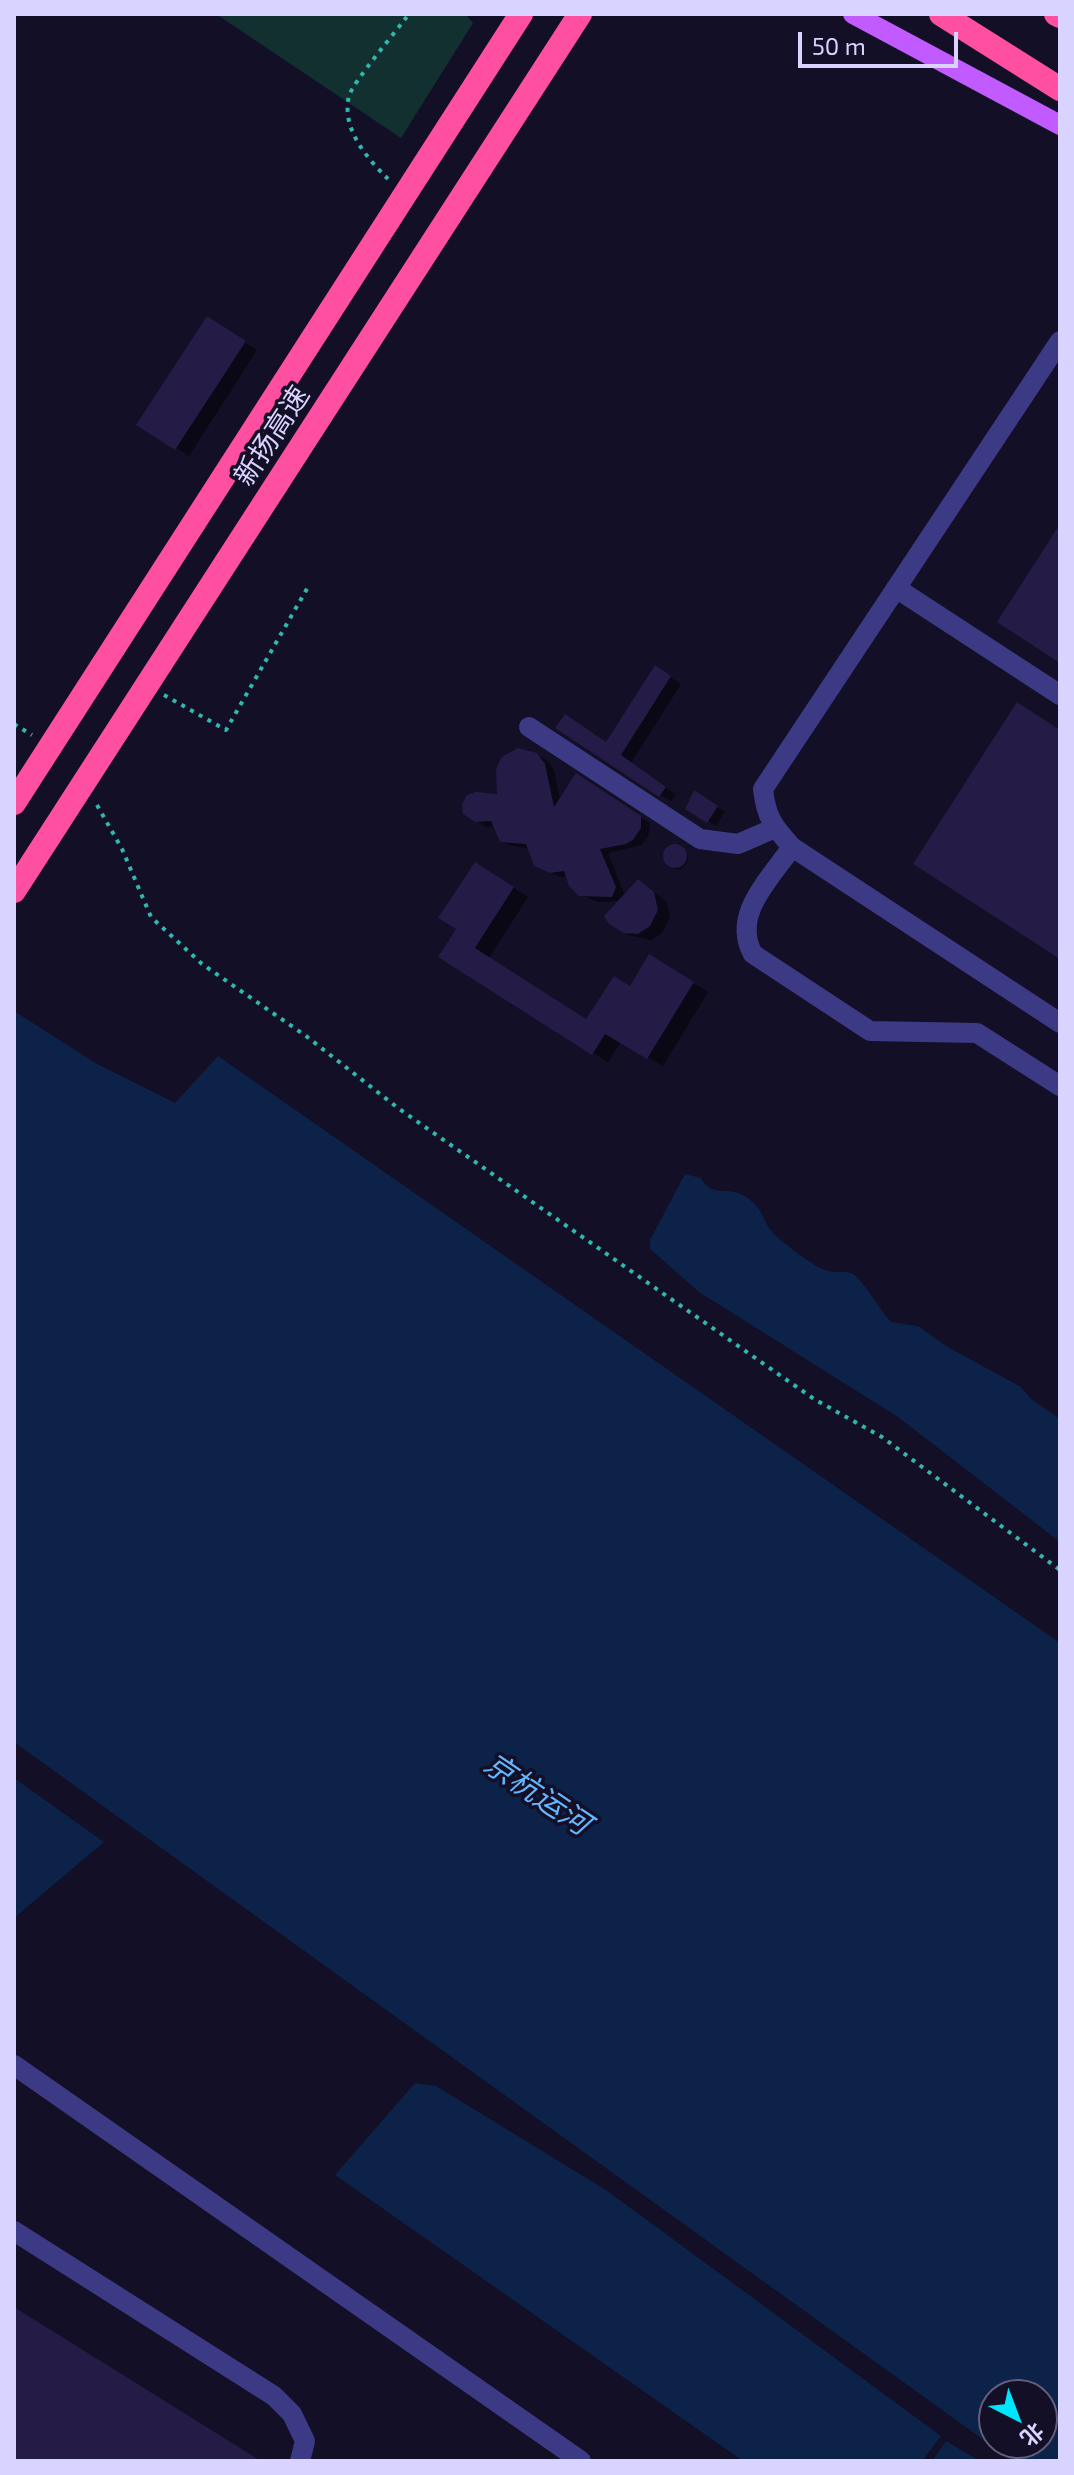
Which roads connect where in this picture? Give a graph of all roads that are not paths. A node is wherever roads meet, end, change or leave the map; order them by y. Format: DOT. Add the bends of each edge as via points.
graph roads {
  1 [pos="521,14"];
  2 [pos="580,14"];
  3 [pos="853,14"];
  4 [pos="941,14"];
  5 [pos="1060,89"];
  6 [pos="1060,125"];
  7 [pos="1060,341"];
  8 [pos="896,588"];
  9 [pos="1060,695"];
  10 [pos="529,727"];
  11 [pos="14,803"];
  12 [pos="775,828"];
  13 [pos="792,847"];
  14 [pos="14,891"];
  15 [pos="1060,1023"];
  16 [pos="1060,1086"];
  17 [pos="14,2065"];
  18 [pos="14,2231"];
  19 [pos="300,2461"];
  20 [pos="581,2461"];
  1 -- 11 [label="highway, 新扬高速, bridge"];
  2 -- 14 [label="highway, 新扬高速, bridge"];
  3 -- 6 [label="main road"];
  4 -- 5 [label="highway"];
  7 -- 8 [label="street"];
  8 -- 9 [label="street"];
  8 -- 12 [label="street" via="763,789"];
  10 -- 12 [label="street" via="700,839 738,844"];
  12 -- 13 [label="street"];
  13 -- 15 [label="street"];
  13 -- 16 [label="street" via="752,904 745,923 745,940 753,954 870,1031 977,1033"];
  17 -- 20 [label="street"];
  18 -- 19 [label="street" via="274,2396 292,2414 305,2441"];
}
